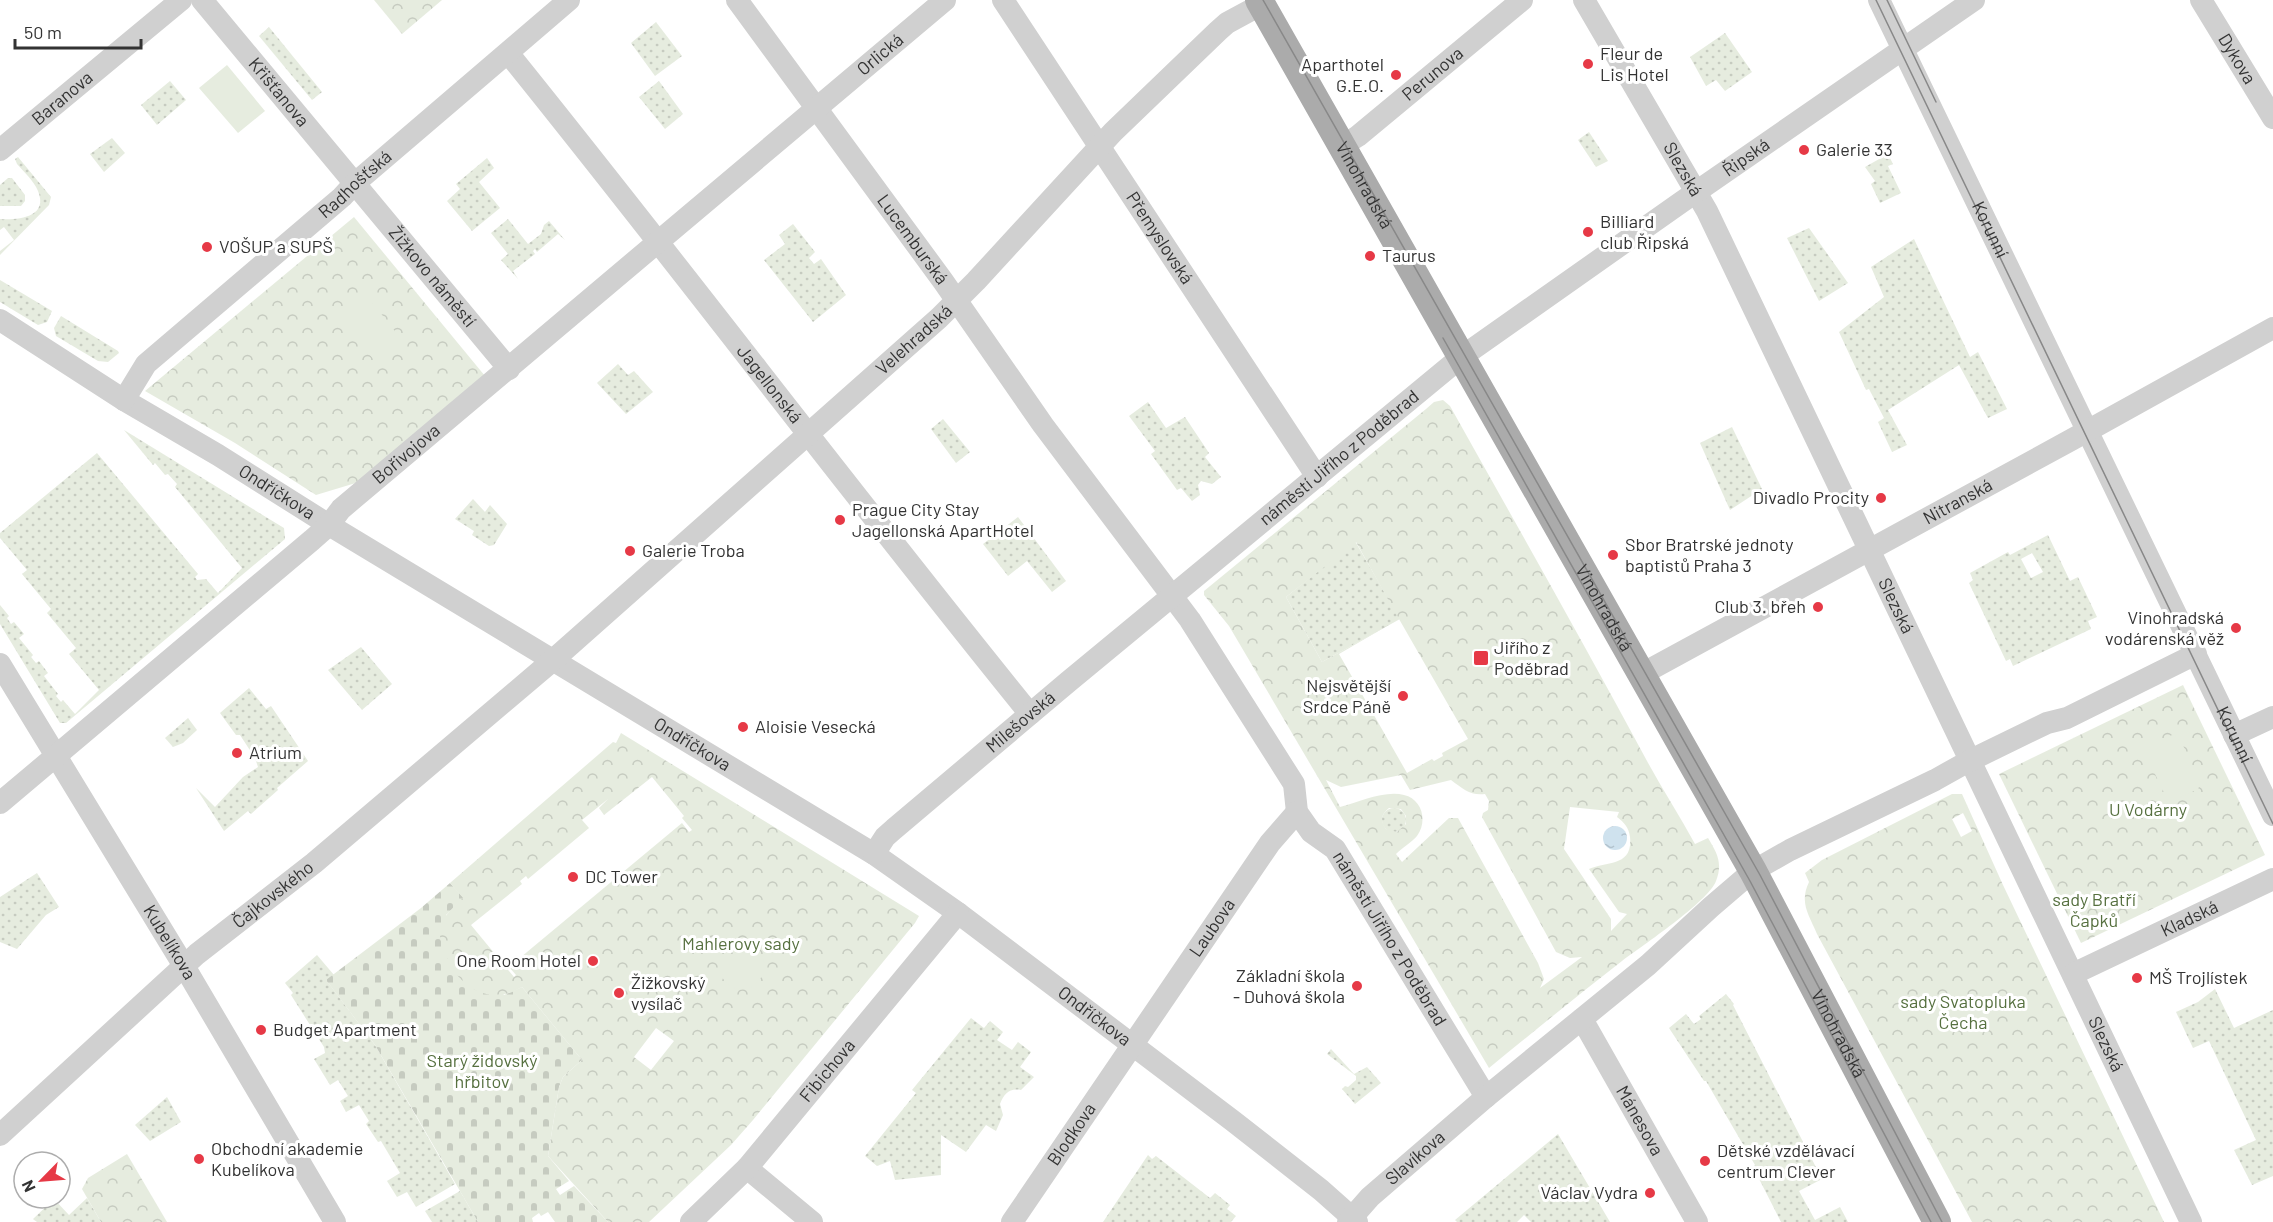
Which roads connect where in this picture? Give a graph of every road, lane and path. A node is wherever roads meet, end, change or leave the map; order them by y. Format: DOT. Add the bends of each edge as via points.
graph roads {
  1 [pos="181,0"];
  2 [pos="202,0"];
  3 [pos="569,0"];
  4 [pos="737,0"];
  5 [pos="945,0"];
  6 [pos="1003,0"];
  7 [pos="1522,0"];
  8 [pos="1584,0"];
  9 [pos="1879,0"];
  10 [pos="1888,0"];
  11 [pos="1974,0"];
  12 [pos="2201,0"];
  13 [pos="1260,2"];
  14 [pos="1898,39"];
  15 [pos="508,53"];
  16 [pos="815,108"];
  17 [pos="2273,118"];
  18 [pos="1100,146"];
  19 [pos="1342,146"];
  20 [pos="0,150"];
  21 [pos="354,184"];
  22 [pos="1697,191"];
  23 [pos="659,241"];
  24 [pos="956,301"];
  25 [pos="0,320"];
  26 [pos="2273,328"];
  27 [pos="1460,358"];
  28 [pos="509,369"];
  29 [pos="124,400"];
  30 [pos="2088,430"];
  31 [pos="807,433"];
  32 [pos="1317,477"];
  33 [pos="329,525"];
  34 [pos="1868,551"];
  35 [pos="1172,596"];
  36 [pos="2196,654"];
  37 [pos="552,662"];
  38 [pos="0,664"];
  39 [pos="1640,675"];
  40 [pos="1030,714"];
  41 [pos="2273,717"];
  42 [pos="2234,735"];
  43 [pos="57,757"];
  44 [pos="1969,761"];
  45 [pos="0,803"];
  46 [pos="1297,812"];
  47 [pos="2273,815"];
  48 [pos="874,854"];
  49 [pos="1753,871"];
  50 [pos="2273,879"];
  51 [pos="958,913"];
  52 [pos="184,966"];
  53 [pos="2073,974"];
  54 [pos="1582,1019"];
  55 [pos="1132,1046"];
  56 [pos="1486,1097"];
  57 [pos="0,1135"];
  58 [pos="747,1168"];
  59 [pos="1352,1220"];
  60 [pos="335,1222"];
  61 [pos="691,1222"];
  62 [pos="812,1222"];
  63 [pos="1012,1222"];
  64 [pos="1697,1222"];
  65 [pos="1938,1222"];
  66 [pos="2191,1222"];
  1 -- 20 [label="street, Baranova"];
  2 -- 21 [label="street, Křišťanova"];
  3 -- 15 [label="street, Radhošťská"];
  4 -- 16 [label="street, Lucemburská"];
  5 -- 16 [label="street, Orlická"];
  6 -- 18 [label="street, Přemyslovská"];
  7 -- 19 [label="street, Perunova"];
  8 -- 22 [label="street, Slezská"];
  9 -- 14 [label="street, Korunní"];
  10 -- 14 [label="street, Korunní"];
  11 -- 14 [label="street, Řipská"];
  12 -- 17 [label="street, Dykova"];
  13 -- 18 [label="street, Velehradská" via="1218,31"];
  13 -- 19 [label="main road, Vinohradská"];
  14 -- 22 [label="street, Řipská"];
  14 -- 30 [label="street, Korunní"];
  15 -- 21 [label="street, Radhošťská"];
  15 -- 23 [label="street, Jagellonská"];
  16 -- 23 [label="street, Bořivojova"];
  16 -- 24 [label="street, Lucemburská"];
  18 -- 24 [label="street, Velehradská"];
  18 -- 32 [label="street, Přemyslovská"];
  19 -- 27 [label="main road, Vinohradská"];
  21 -- 28 [label="street, Žižkovo náměstí"];
  21 -- 29 [label="street, Radhošťská" via="146,364"];
  22 -- 27 [label="street, Řipská"];
  22 -- 34 [label="street, Slezská"];
  23 -- 28 [label="street, Bořivojova"];
  23 -- 31 [label="street, Jagellonská"];
  24 -- 31 [label="street, Velehradská"];
  24 -- 35 [label="street, Lucemburská" via="1043,425"];
  25 -- 29 [label="street, Ondříčkova"];
  26 -- 30 [label="street, Nitranská"];
  27 -- 32 [label="street, náměstí Jiřího z Poděbrad"];
  27 -- 39 [label="main road, Vinohradská"];
  28 -- 33 [label="street, Bořivojova" via="341,509"];
  29 -- 33 [label="street, Ondříčkova"];
  30 -- 34 [label="street, Nitranská"];
  30 -- 36 [label="street, Korunní"];
  31 -- 37 [label="street, Velehradská"];
  31 -- 40 [label="street, Jagellonská"];
  32 -- 35 [label="street, náměstí Jiřího z Poděbrad"];
  33 -- 37 [label="street, Ondříčkova"];
  33 -- 43 [label="street, Bořivojova"];
  34 -- 39 [label="street, Nitranská"];
  34 -- 44 [label="street, Slezská"];
  35 -- 40 [label="street, Milešovská"];
  35 -- 46 [label="street" via="1294,784"];
  36 -- 42 [label="street, Korunní"];
  36 -- 44 [label="street"];
  37 -- 48 [label="street, Ondříčkova"];
  37 -- 52 [label="street, Čajkovského" via="314,863"];
  38 -- 43 [label="street, Kubelíkova"];
  39 -- 49 [label="main road, Vinohradská"];
  40 -- 48 [label="street, Milešovská" via="885,837"];
  41 -- 42 [label="street"];
  42 -- 47 [label="street, Korunní"];
  43 -- 45 [label="street, Bořivojova"];
  43 -- 52 [label="street, Kubelíkova"];
  44 -- 49 [label="street"];
  44 -- 53 [label="street, Slezská"];
  46 -- 55 [label="street, Laubova" via="1270,843"];
  46 -- 56 [label="street, náměstí Jiřího z Poděbrad" via="1311,832 1335,849"];
  48 -- 51 [label="street, Ondříčkova"];
  49 -- 54 [label="street"];
  49 -- 65 [label="main road, Vinohradská"];
  50 -- 53 [label="street, Kladská"];
  51 -- 55 [label="street, Ondříčkova"];
  51 -- 58 [label="street, Fibichova"];
  52 -- 57 [label="street, Čajkovského"];
  52 -- 60 [label="street, Kubelíkova"];
  53 -- 66 [label="street, Slezská"];
  54 -- 56 [label="street"];
  54 -- 64 [label="street, Mánesova"];
  55 -- 59 [label="street, Ondříčkova" via="1233,1121"];
  55 -- 63 [label="street, Blodkova"];
  56 -- 59 [label="street, Slavíkova" via="1370,1197"];
  58 -- 61 [label="street, Fibichova"];
  58 -- 62 [label="street"];
}
